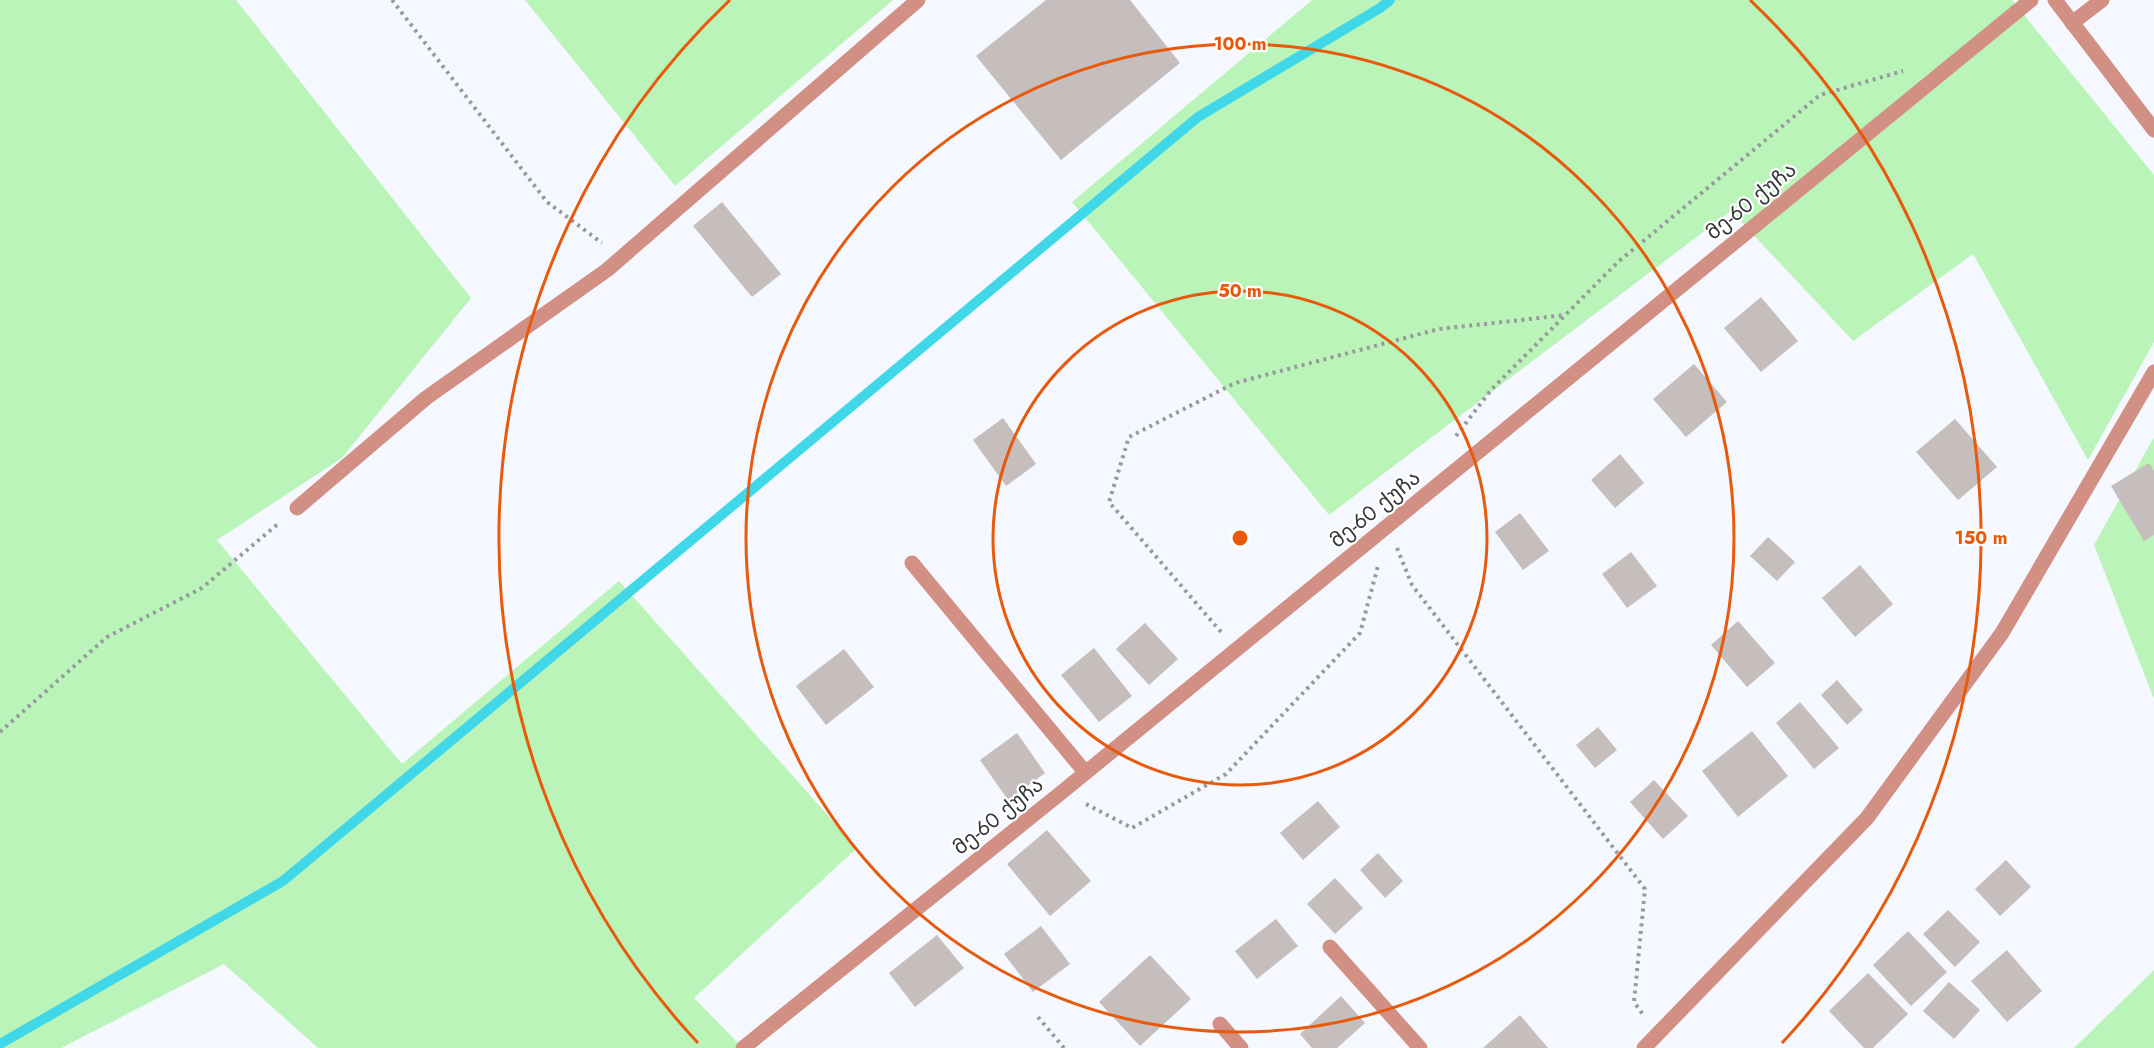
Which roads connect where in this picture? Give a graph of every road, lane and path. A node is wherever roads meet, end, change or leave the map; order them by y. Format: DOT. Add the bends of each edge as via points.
graph roads {
  1 [pos="392,0"];
  2 [pos="918,0"];
  3 [pos="2031,0"];
  4 [pos="2055,0"];
  5 [pos="2102,0"];
  6 [pos="2073,23"];
  7 [pos="1910,70"];
  8 [pos="2149,115"];
  9 [pos="2154,130"];
  10 [pos="621,258"];
  11 [pos="1567,314"];
  12 [pos="2154,372"];
  13 [pos="1450,444"];
  14 [pos="297,508"];
  15 [pos="1388,525"];
  16 [pos="912,563"];
  17 [pos="1236,649"];
  18 [pos="0,732"];
  19 [pos="1085,772"];
  20 [pos="1062,792"];
  21 [pos="1330,947"];
  22 [pos="1038,1017"];
  23 [pos="1220,1024"];
  24 [pos="1658,1035"];
  25 [pos="743,1048"];
  26 [pos="1064,1048"];
  27 [pos="1241,1048"];
  28 [pos="1420,1048"];
  29 [pos="1644,1048"];
  1 -- 10 [label="path" via="547,202"];
  2 -- 10 [label="street"];
  3 -- 15 [label="street, მე-60 ქუჩა"];
  4 -- 6 [label="street"];
  5 -- 6 [label="street"];
  6 -- 8 [label="street"];
  7 -- 11 [label="path" via="1820,95 1618,262"];
  8 -- 9 [label="street"];
  10 -- 14 [label="street" via="426,398"];
  11 -- 13 [label="path" via="1491,390"];
  11 -- 17 [label="path" via="1439,329 1235,383 1129,437 1109,502"];
  12 -- 24 [label="street" via="2002,633 1867,818"];
  14 -- 18 [label="path" via="202,588 107,637"];
  15 -- 17 [label="street, მე-60 ქუჩა"];
  15 -- 20 [label="path" via="1360,633 1226,774 1132,828"];
  15 -- 24 [label="path" via="1412,585 1645,889 1634,1002"];
  16 -- 19 [label="street"];
  17 -- 19 [label="street, მე-60 ქუჩა"];
  19 -- 20 [label="street, მე-60 ქუჩა"];
  20 -- 25 [label="street, მე-60 ქუჩა"];
  21 -- 28 [label="street"];
  22 -- 26 [label="path"];
  23 -- 27 [label="street"];
  24 -- 29 [label="street"];
}
